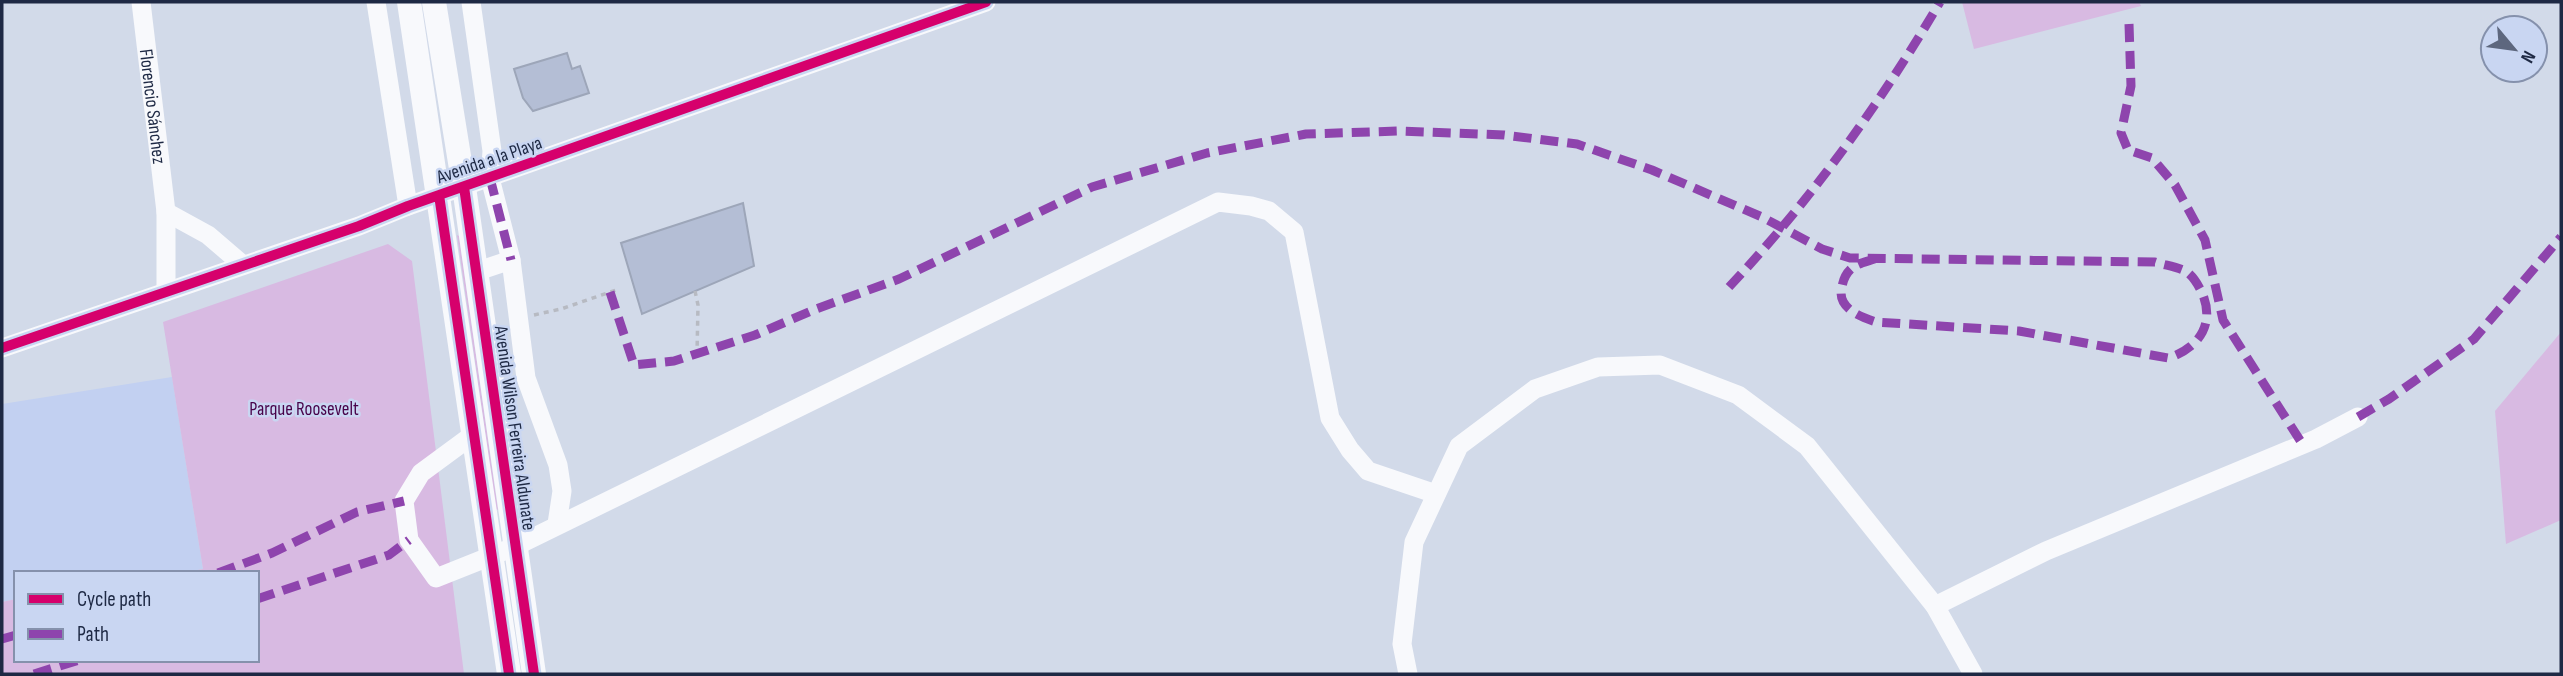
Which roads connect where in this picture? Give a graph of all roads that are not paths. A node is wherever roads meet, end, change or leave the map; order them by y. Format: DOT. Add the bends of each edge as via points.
graph roads {
  1 [pos="141,2"];
  2 [pos="376,2"];
  3 [pos="409,2"];
  4 [pos="434,2"];
  5 [pos="471,2"];
  6 [pos="986,2"];
  7 [pos="948,9"];
  8 [pos="490,178"];
  9 [pos="464,187"];
  10 [pos="439,195"];
  11 [pos="408,206"];
  12 [pos="166,212"];
  13 [pos="511,260"];
  14 [pos="243,265"];
  15 [pos="475,272"];
  16 [pos="166,292"];
  17 [pos="2,348"];
  18 [pos="2358,417"];
  19 [pos="474,434"];
  20 [pos="1436,494"];
  21 [pos="558,524"];
  22 [pos="516,546"];
  23 [pos="492,555"];
  24 [pos="1936,606"];
  25 [pos="509,674"];
  26 [pos="534,674"];
  27 [pos="1408,674"];
  28 [pos="1973,674"];
  1 -- 12 [label="street, Florencio Sánchez"];
  2 -- 11 [label="street"];
  3 -- 10 [label="main road"];
  4 -- 9 [label="main road, Avenida Wilson Ferreira Aldunate"];
  5 -- 8 [label="street" via="492,150"];
  6 -- 7 [label="street, Avenida a la Playa"];
  7 -- 8 [label="street, Avenida a la Playa"];
  8 -- 9 [label="street, Avenida a la Playa"];
  8 -- 13 [label="street"];
  9 -- 10 [label="street, Avenida a la Playa"];
  9 -- 15 [label="main road, Avenida Wilson Ferreira Aldunate"];
  10 -- 11 [label="street, Avenida a la Playa"];
  10 -- 19 [label="main road"];
  11 -- 14 [label="street, Avenida a la Playa"];
  12 -- 14 [label="street" via="208,235"];
  12 -- 16 [label="street, Florencio Sánchez"];
  13 -- 15 [label="street"];
  13 -- 21 [label="street" via="526,378 558,465 562,491"];
  14 -- 16 [label="street, Avenida a la Playa"];
  15 -- 22 [label="main road, Avenida Wilson Ferreira Aldunate"];
  16 -- 17 [label="street, Avenida a la Playa"];
  18 -- 24 [label="street" via="2316,439 2046,551"];
  19 -- 23 [label="main road"];
  19 -- 23 [label="street" via="421,473 404,501 409,540 436,578"];
  20 -- 21 [label="street" via="1368,471 1330,418 1294,232 1269,211 1218,202"];
  20 -- 24 [label="street" via="1459,446 1535,389 1598,367 1660,365 1738,395 1807,446"];
  20 -- 27 [label="street" via="1414,541 1402,644"];
  21 -- 22 [label="street"];
  22 -- 23 [label="street"];
  22 -- 26 [label="main road, Avenida Wilson Ferreira Aldunate"];
  23 -- 25 [label="main road"];
  24 -- 28 [label="street"];
}
